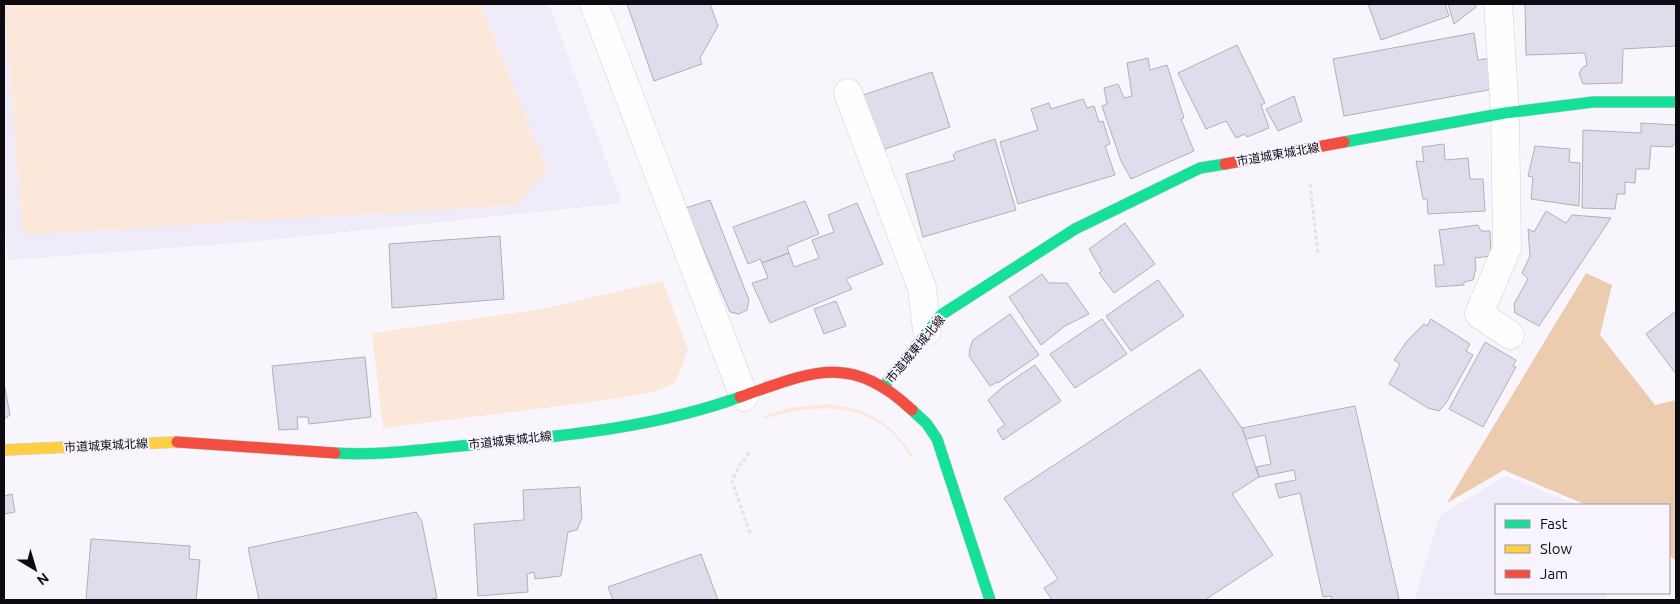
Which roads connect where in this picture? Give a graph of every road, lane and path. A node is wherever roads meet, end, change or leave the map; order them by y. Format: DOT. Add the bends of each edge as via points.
graph roads {
  1 [pos="594,4"];
  2 [pos="1498,4"];
  3 [pos="848,93"];
  4 [pos="1676,102"];
  5 [pos="1505,114"];
  6 [pos="1306,148"];
  7 [pos="1318,255"];
  8 [pos="927,331"];
  9 [pos="1510,334"];
  10 [pos="883,387"];
  11 [pos="744,397"];
  12 [pos="4,450"];
  13 [pos="750,452"];
  14 [pos="750,532"];
  15 [pos="990,600"];
  1 -- 11 [label="street"];
  2 -- 5 [label="street"];
  3 -- 8 [label="street" via="922,288"];
  4 -- 5 [label="street, 市道城東城北線" via="1593,102"];
  5 -- 6 [label="street, 市道城東城北線"];
  5 -- 9 [label="street" via="1507,248 1479,314"];
  6 -- 7 [label="path"];
  6 -- 8 [label="street, 市道城東城北線" via="1200,168 1075,229 941,315"];
  8 -- 10 [label="street, 市道城東城北線"];
  10 -- 11 [label="street, 市道城東城北線" via="850,373 832,371 792,379"];
  10 -- 15 [label="street" via="915,411 937,439"];
  11 -- 12 [label="street, 市道城東城北線" via="699,412 644,424 365,455 172,442"];
  13 -- 14 [label="path" via="732,481"];
}
